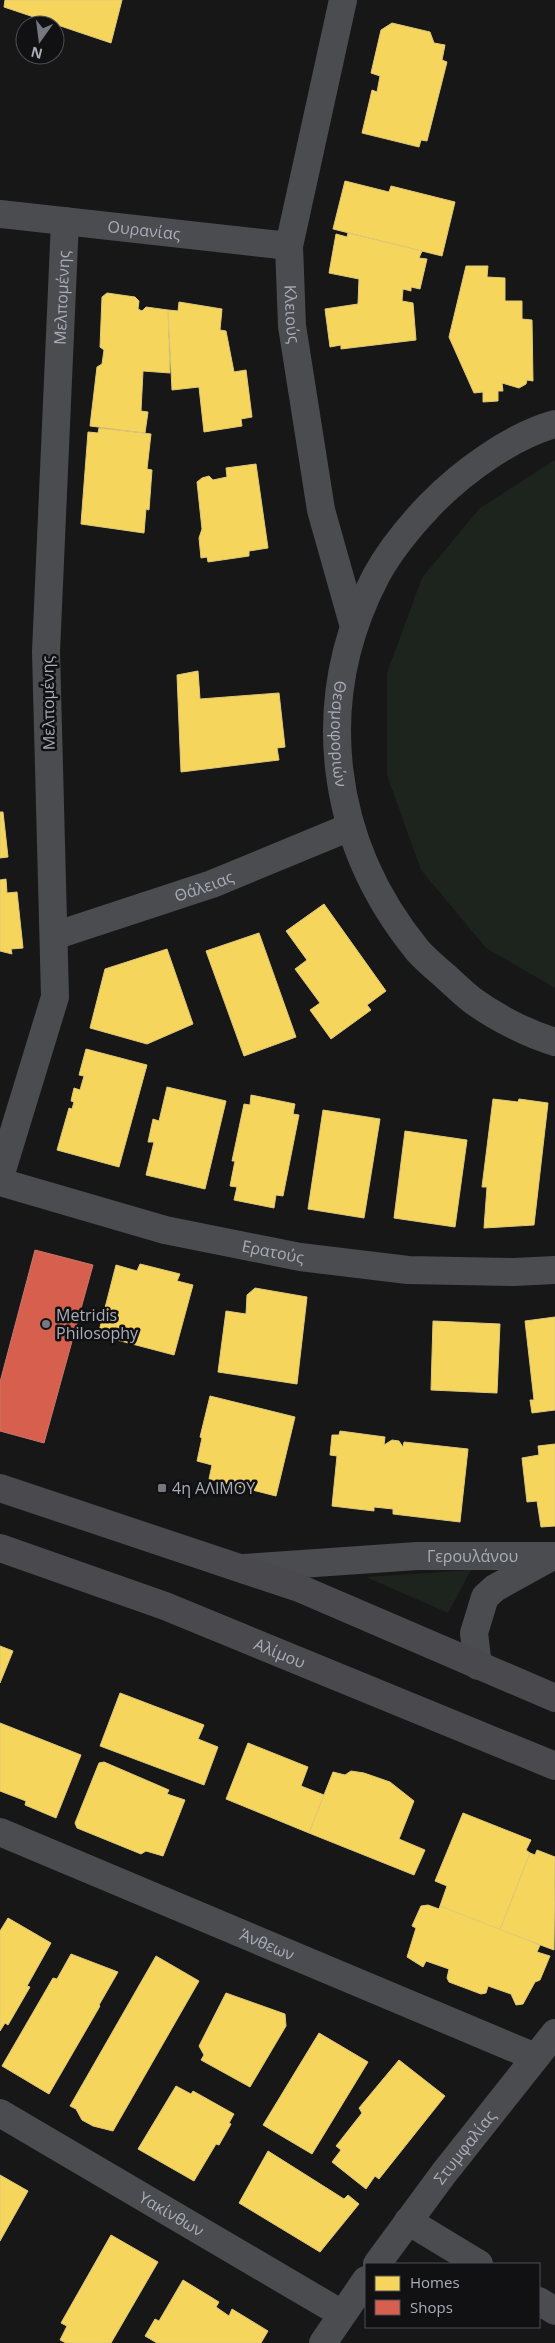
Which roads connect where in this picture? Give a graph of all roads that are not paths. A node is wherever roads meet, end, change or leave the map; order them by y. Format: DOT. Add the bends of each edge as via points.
graph roads {
  1 [pos="343,0"];
  2 [pos="0,214"];
  3 [pos="65,221"];
  4 [pos="289,246"];
  5 [pos="555,424"];
  6 [pos="354,627"];
  7 [pos="350,827"];
  8 [pos="54,936"];
  9 [pos="555,1042"];
  10 [pos="0,1177"];
  11 [pos="0,1182"];
  12 [pos="555,1270"];
  13 [pos="0,1488"];
  14 [pos="0,1548"];
  15 [pos="554,1556"];
  16 [pos="244,1568"];
  17 [pos="478,1666"];
  18 [pos="555,1698"];
  19 [pos="555,1766"];
  20 [pos="0,1832"];
  21 [pos="555,2033"];
  22 [pos="535,2058"];
  23 [pos="0,2113"];
  24 [pos="408,2221"];
  25 [pos="378,2263"];
  26 [pos="477,2263"];
  27 [pos="365,2281"];
  28 [pos="540,2302"];
  29 [pos="555,2311"];
  30 [pos="342,2314"];
  31 [pos="323,2343"];
  1 -- 4 [label="street, Κλειούς"];
  2 -- 3 [label="street, Ουρανίας"];
  3 -- 4 [label="street, Ουρανίας"];
  3 -- 8 [label="street, Μελπομένης" via="46,652"];
  4 -- 6 [label="street, Κλειούς" via="292,326 320,510"];
  5 -- 6 [label="street, Θεσμοφοριών" via="495,452 449,486 409,528 377,574"];
  6 -- 7 [label="street, Θεσμοφοριών" via="341,676 336,727 339,778"];
  7 -- 8 [label="street, Θάλειας" via="212,884"];
  7 -- 9 [label="street, Θεσμοφοριών" via="378,893 419,952 472,1000 535,1036"];
  8 -- 10 [label="street, Μελπομένης" via="55,997"];
  11 -- 12 [label="street, Ερατούς" via="165,1230 300,1257 408,1270"];
  13 -- 16 [label="main road"];
  14 -- 19 [label="main road, Αλίμου" via="182,1613"];
  15 -- 16 [label="street, Γερουλάνου" via="417,1556"];
  15 -- 17 [label="street, Γερουλάνου" via="495,1588 485,1597 474,1633"];
  16 -- 17 [label="main road" via="299,1588"];
  17 -- 18 [label="main road"];
  20 -- 22 [label="street, Άνθεων"];
  21 -- 22 [label="street, Στυμφαλίας"];
  22 -- 24 [label="street, Στυμφαλίας"];
  23 -- 30 [label="street, Υακίνθων"];
  24 -- 25 [label="street, Στυμφαλίας"];
  24 -- 26 [label="street"];
  27 -- 30 [label="street"];
  28 -- 29 [label="street"];
  30 -- 31 [label="street"];
}
